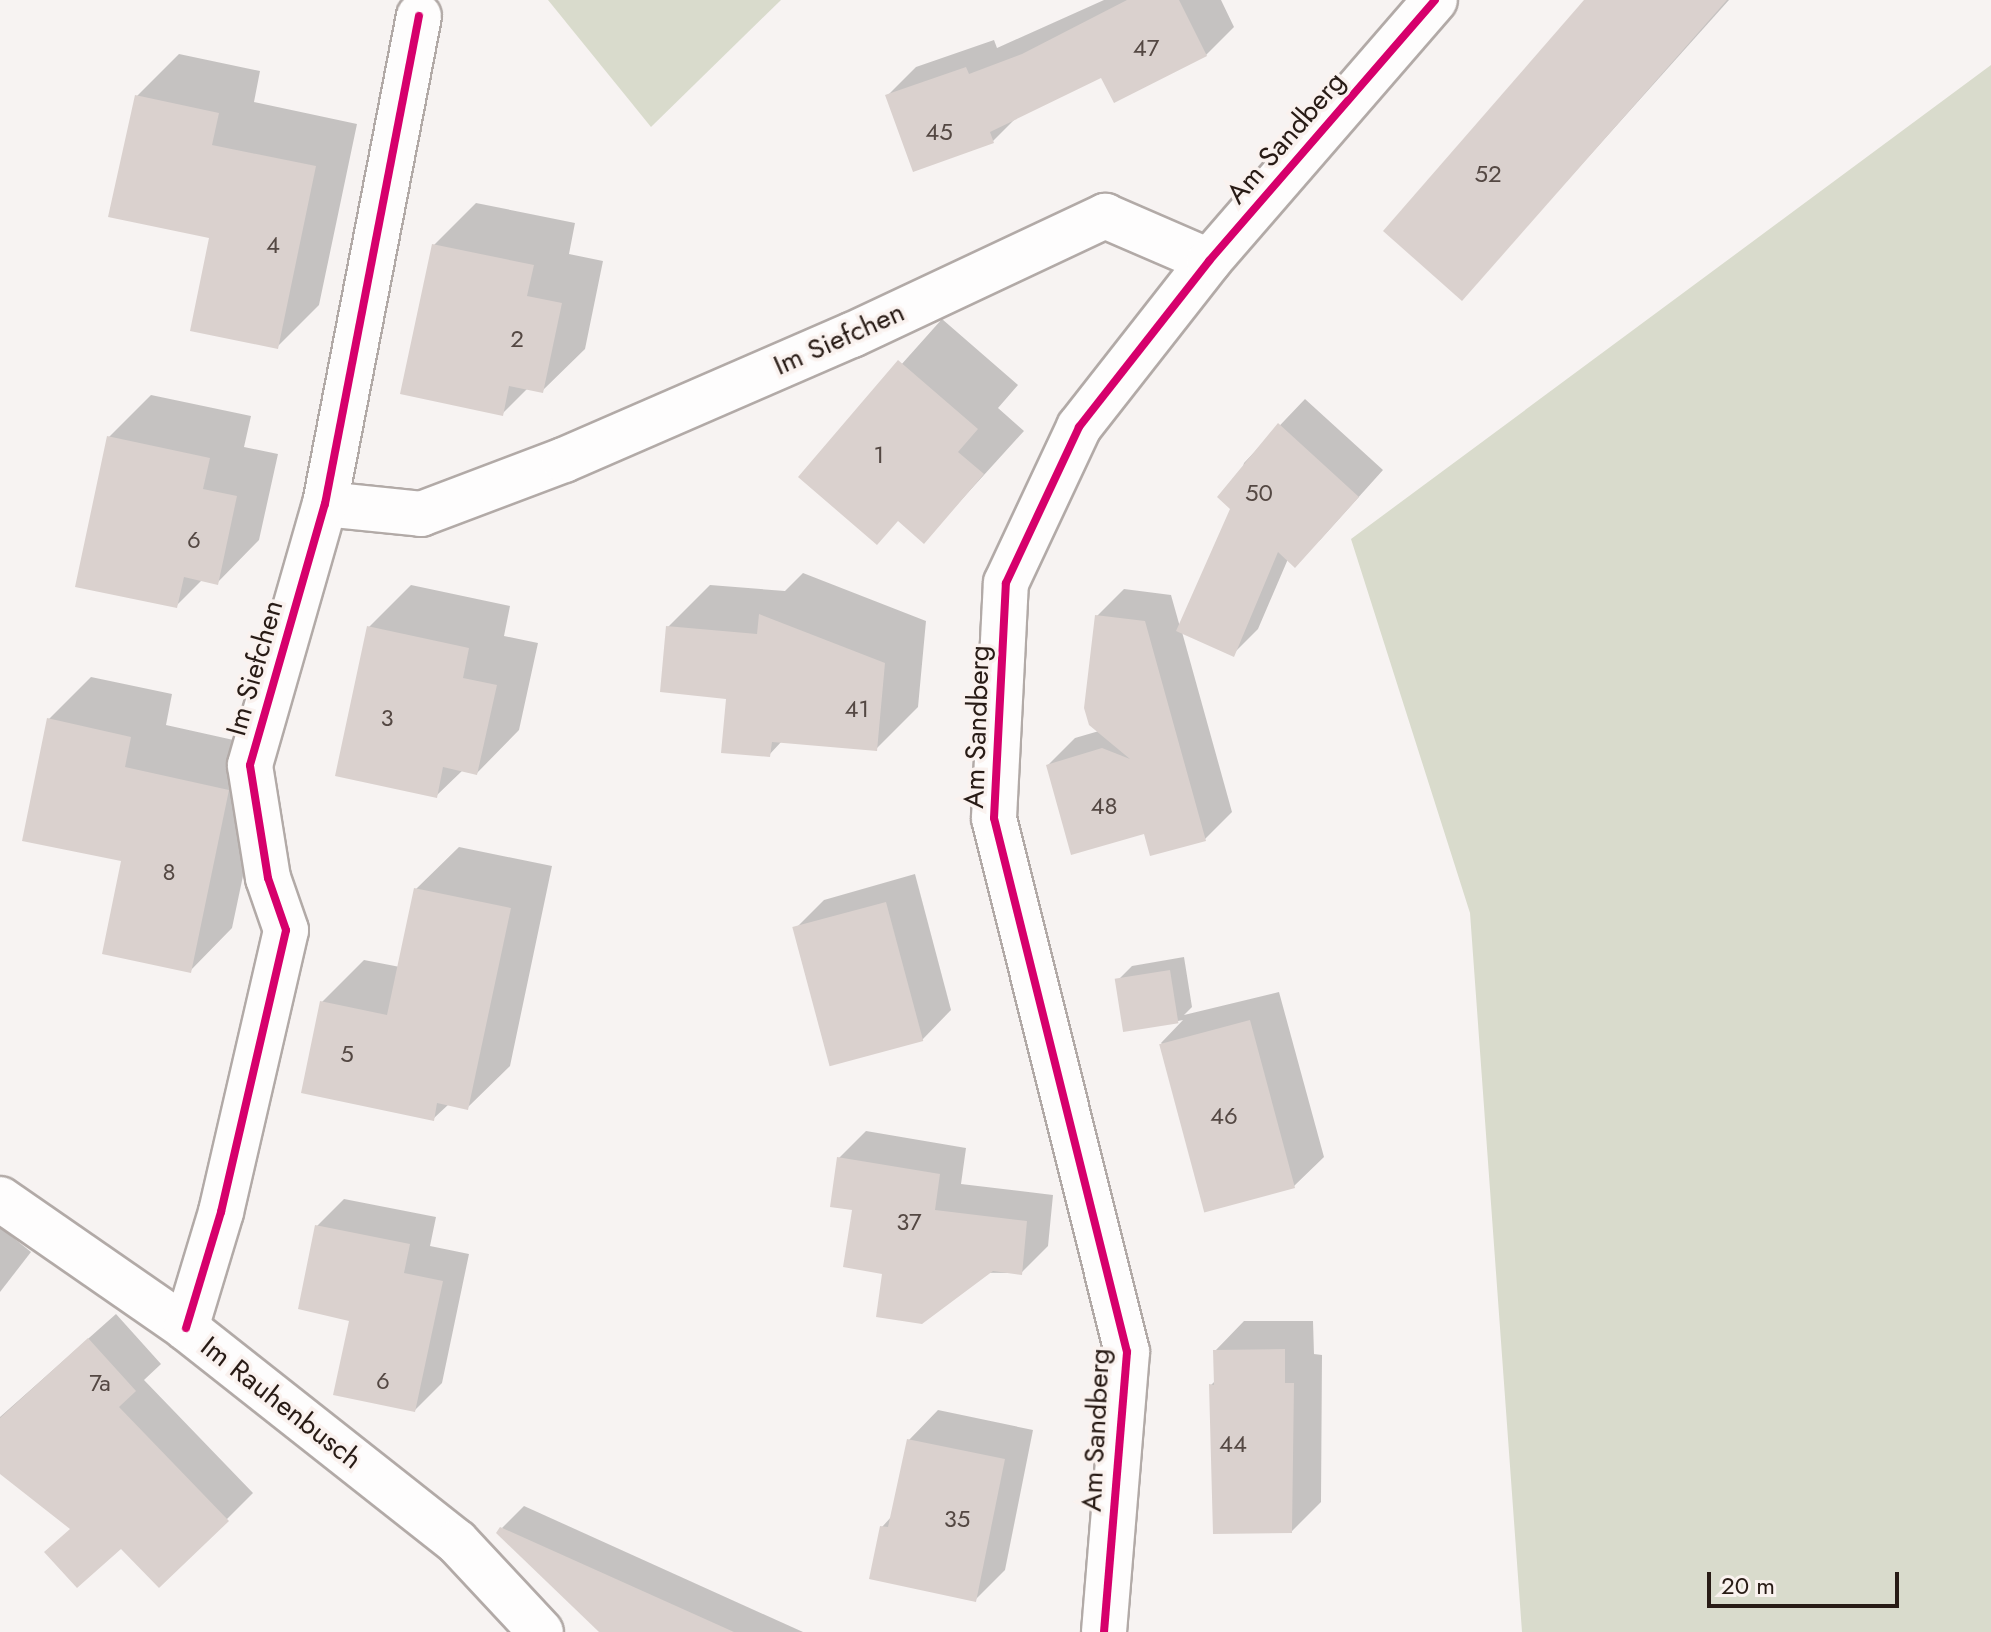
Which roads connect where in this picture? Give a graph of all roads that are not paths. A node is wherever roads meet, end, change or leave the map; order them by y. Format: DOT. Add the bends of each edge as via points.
graph roads {
  1 [pos="1435,0"];
  2 [pos="419,16"];
  3 [pos="1209,261"];
  4 [pos="325,504"];
  5 [pos="0,1199"];
  6 [pos="186,1328"];
  7 [pos="541,1632"];
  8 [pos="1104,1632"];
  1 -- 3 [label="street, Am Sandberg"];
  2 -- 4 [label="street, Im Siefchen"];
  3 -- 4 [label="street, Im Siefchen" via="1105,216 823,348 564,460 421,514"];
  3 -- 8 [label="street, Am Sandberg" via="1079,427 1006,583 994,818 1127,1352"];
  4 -- 6 [label="street, Im Siefchen" via="250,765 268,878 286,930 221,1212"];
  5 -- 6 [label="street, Im Rauhenbusch"];
  6 -- 7 [label="street, Im Rauhenbusch" via="457,1542"];
}
